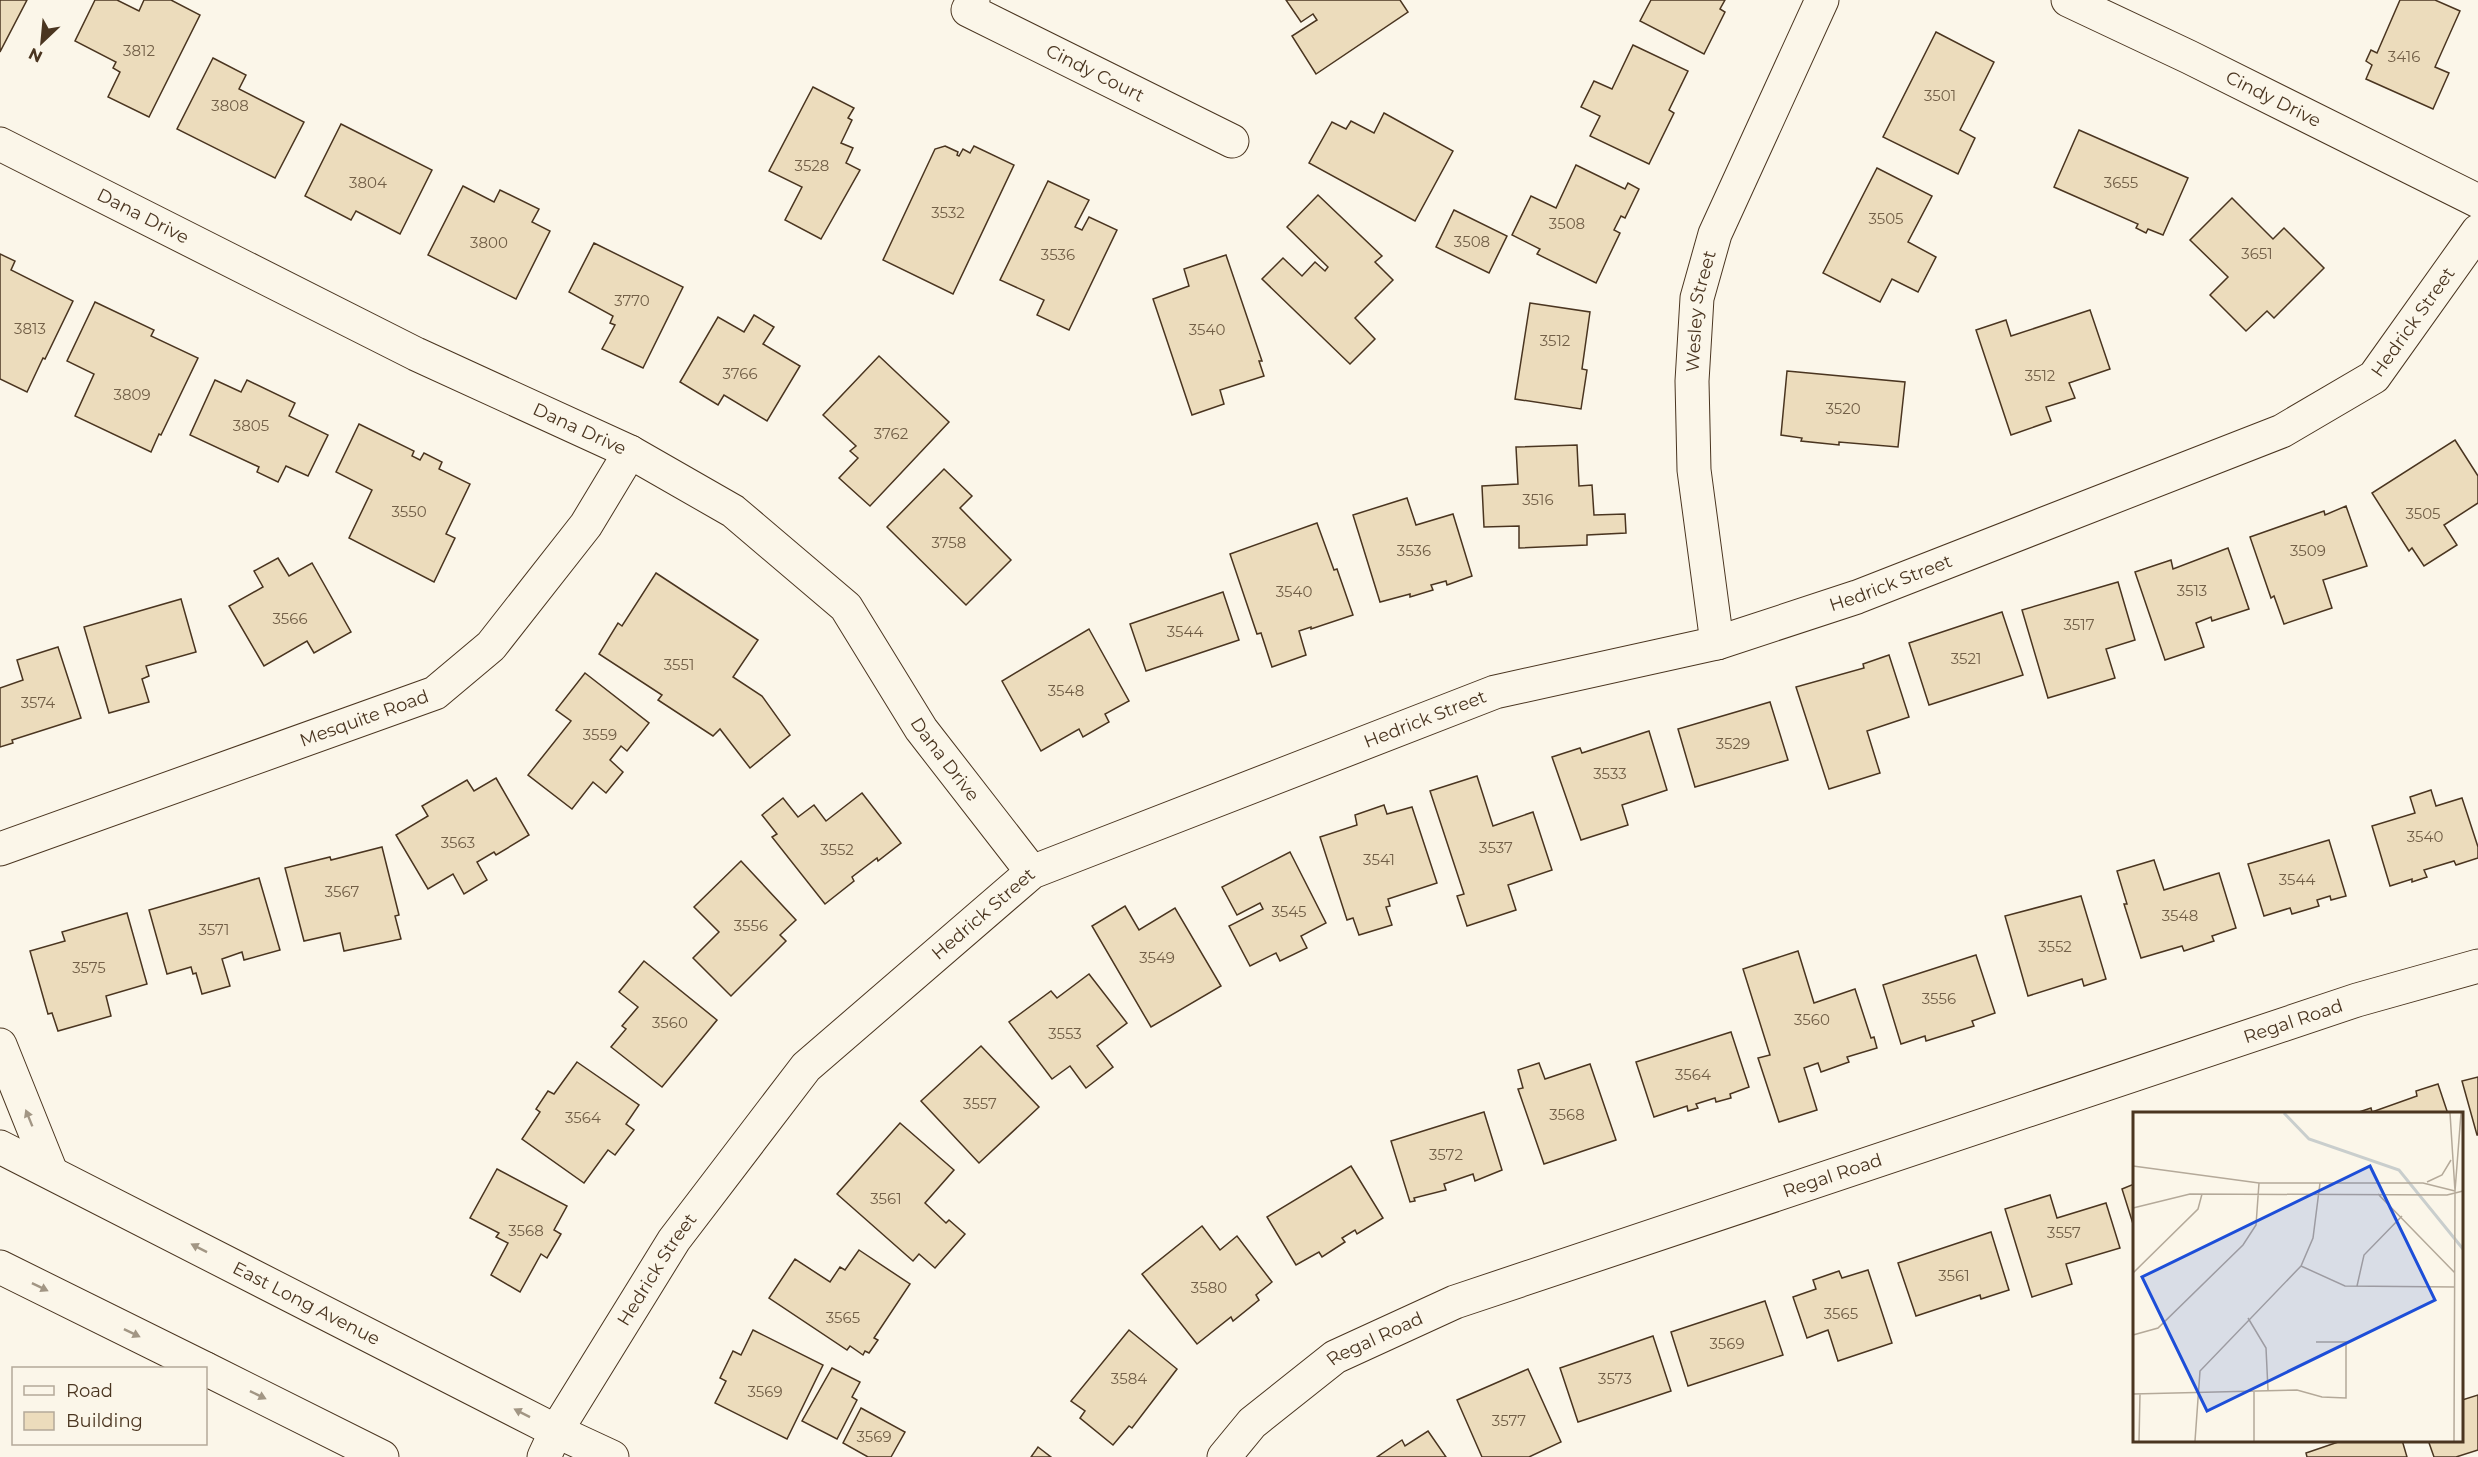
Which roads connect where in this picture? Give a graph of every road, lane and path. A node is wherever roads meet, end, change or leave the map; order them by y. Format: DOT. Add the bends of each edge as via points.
graph roads {
  1 [pos="973,0"];
  2 [pos="1822,0"];
  3 [pos="2068,0"];
  4 [pos="1232,141"];
  5 [pos="0,144"];
  6 [pos="2478,201"];
  7 [pos="2478,231"];
  8 [pos="630,452"];
  9 [pos="1718,644"];
  10 [pos="0,849"];
  11 [pos="1032,872"];
  12 [pos="2478,966"];
  13 [pos="0,1045"];
  14 [pos="0,1147"];
  15 [pos="51,1172"];
  16 [pos="0,1268"];
  17 [pos="201,1367"];
  18 [pos="207,1370"];
  19 [pos="550,1444"];
  20 [pos="382,1457"];
  21 [pos="612,1457"];
  22 [pos="1224,1457"];
  1 -- 4 [label="street, Cindy Court" via="968,10"];
  2 -- 9 [label="street, Wesley Street" via="1715,234 1697,298 1692,381 1694,470"];
  3 -- 6 [label="street, Cindy Drive"];
  5 -- 8 [label="street, Dana Drive" via="416,354"];
  7 -- 9 [label="street, Hedrick Street" via="2374,377 2282,431 1857,597"];
  8 -- 10 [label="street, Mesquite Road" via="586,525 491,646 435,693"];
  8 -- 11 [label="street, Dana Drive" via="733,511 846,607 921,729"];
  9 -- 11 [label="street, Hedrick Street" via="1495,692"];
  11 -- 19 [label="street, Hedrick Street" via="806,1067 674,1240"];
  12 -- 22 [label="street, Regal Road" via="2357,1000 1455,1302 1335,1357 1252,1424"];
  15 -- 13 [label="street, one-way"];
  14 -- 15 [label="street, East Long Avenue"];
  19 -- 15 [label="street, East Long Avenue, one-way"];
  16 -- 17 [label="street, one-way"];
  18 -- 20 [label="street, one-way"];
  19 -- 21 [label="street, East Long Avenue"];
}
